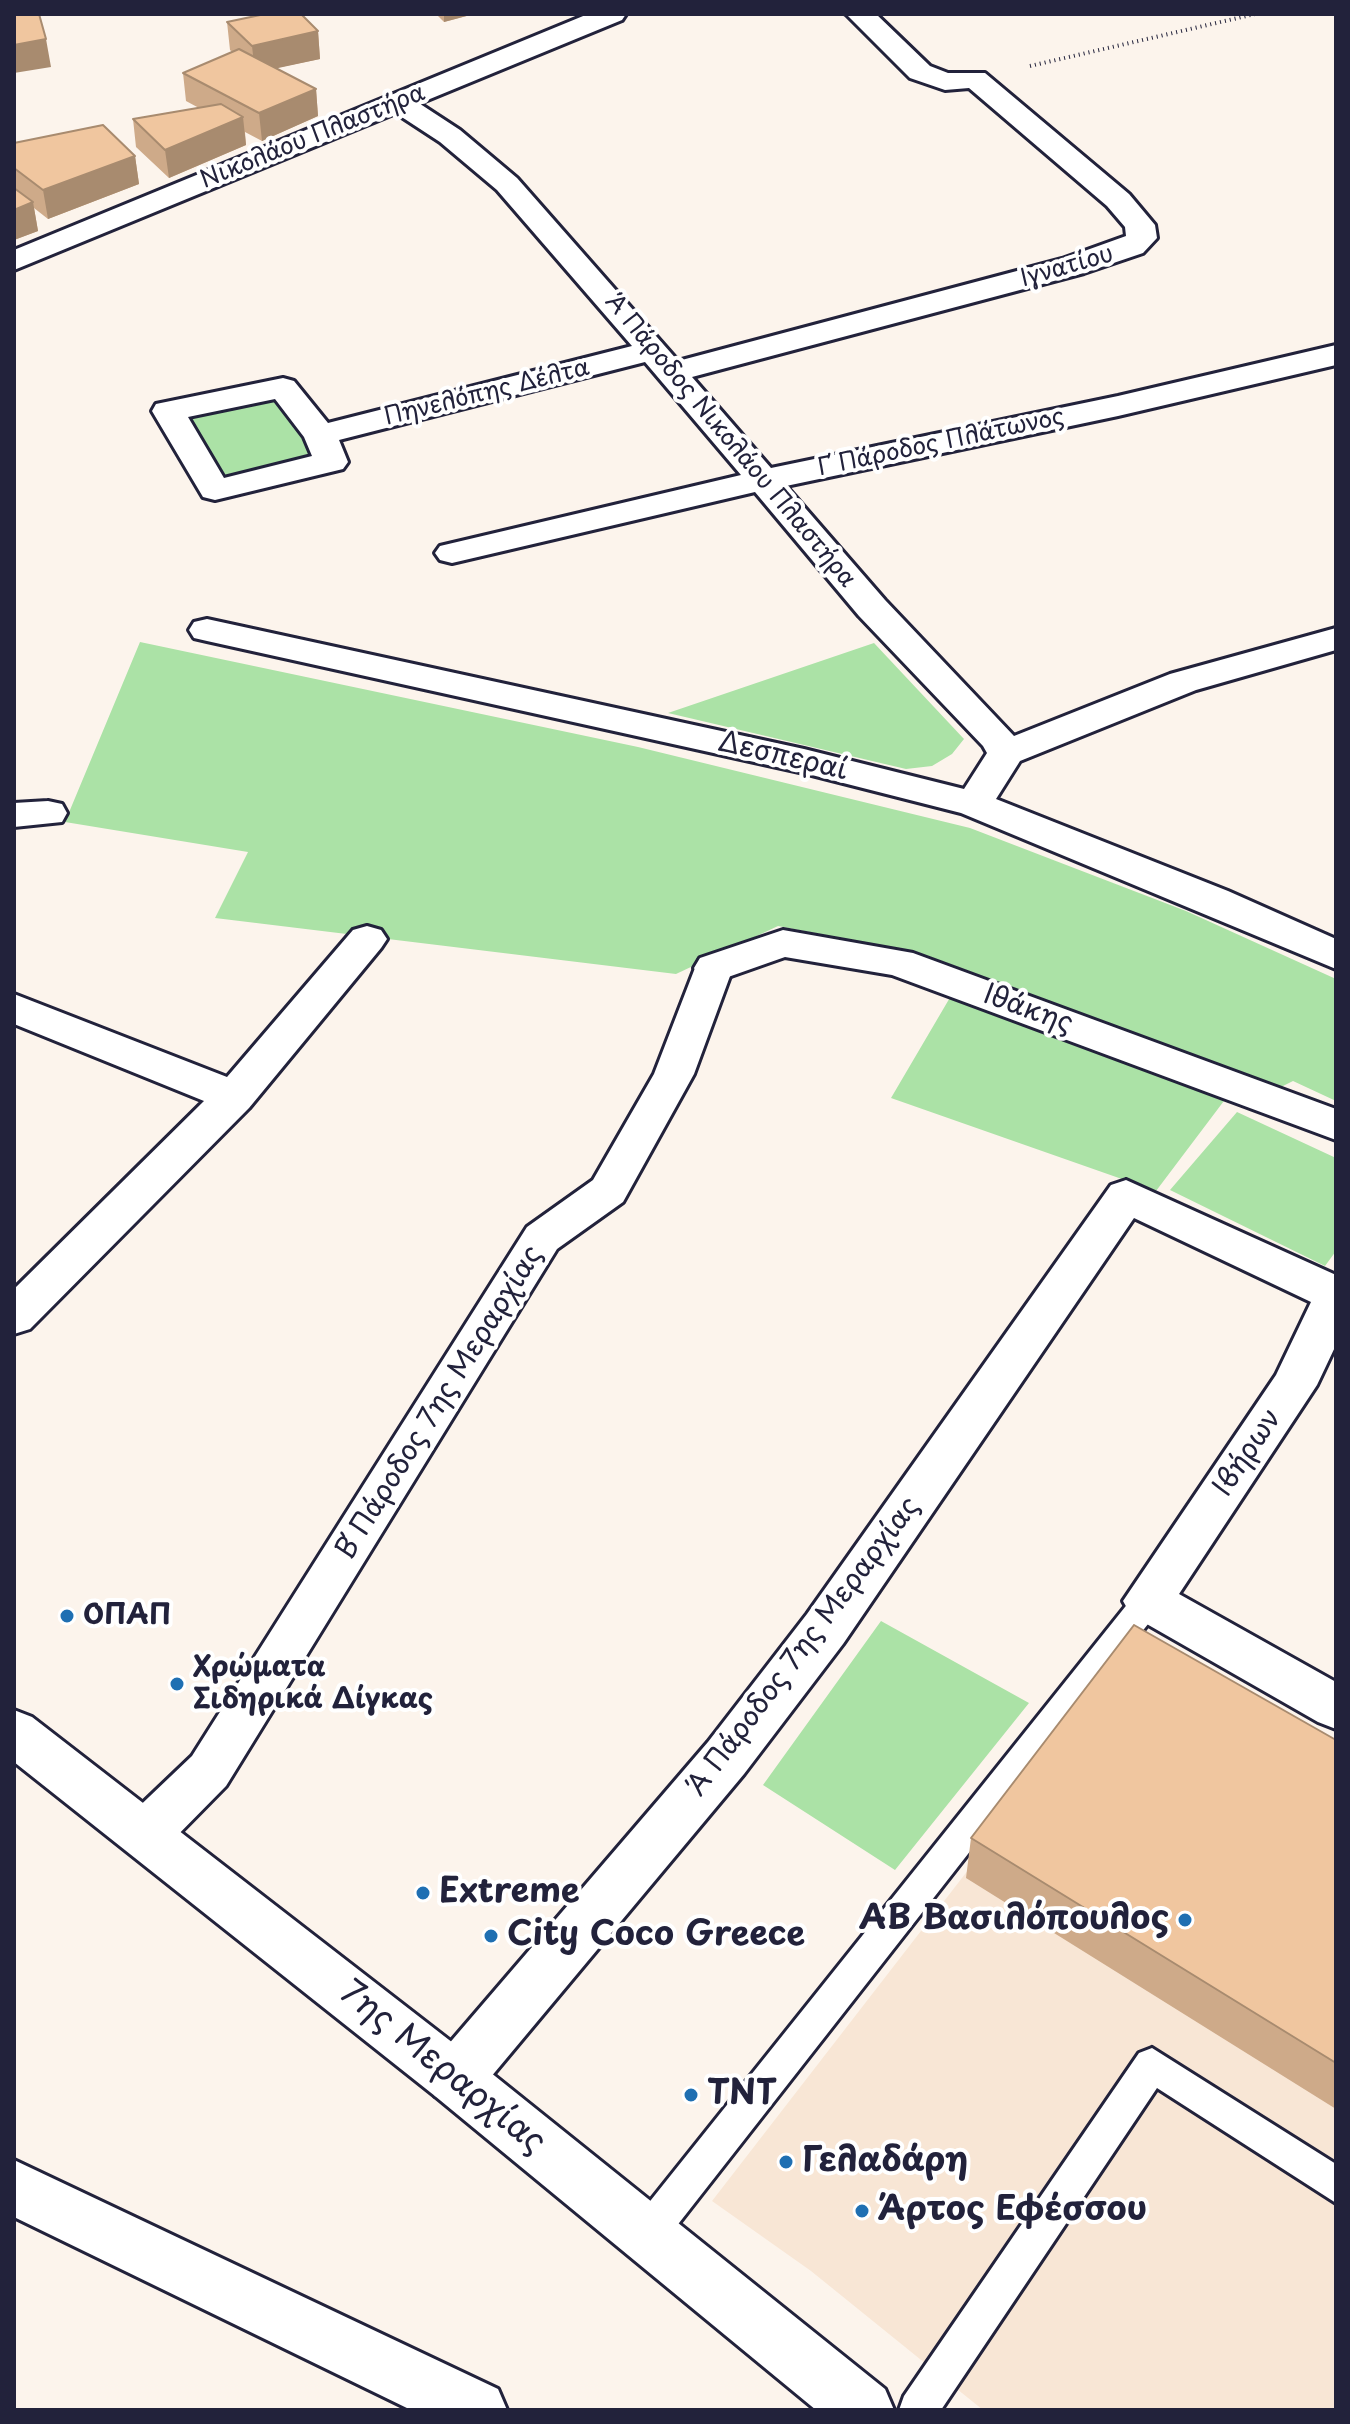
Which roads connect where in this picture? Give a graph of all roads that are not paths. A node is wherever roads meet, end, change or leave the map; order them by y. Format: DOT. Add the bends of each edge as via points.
graph roads {
  1 [pos="860,14"];
  2 [pos="596,17"];
  3 [pos="398,102"];
  4 [pos="14,261"];
  5 [pos="1336,355"];
  6 [pos="663,361"];
  7 [pos="320,435"];
  8 [pos="760,480"];
  9 [pos="452,553"];
  10 [pos="207,630"];
  11 [pos="1336,639"];
  12 [pos="1006,753"];
  13 [pos="974,804"];
  14 [pos="367,939"];
  15 [pos="1336,955"];
  16 [pos="714,968"];
  17 [pos="14,1008"];
  18 [pos="234,1097"];
  19 [pos="1336,1125"];
  20 [pos="1336,1296"];
  21 [pos="14,1317"];
  22 [pos="1148,1601"];
  23 [pos="1336,1707"];
  24 [pos="14,1732"];
  25 [pos="146,1833"];
  26 [pos="455,2078"];
  27 [pos="1336,2185"];
  28 [pos="14,2188"];
  29 [pos="648,2233"];
  30 [pos="477,2410"];
  31 [pos="864,2410"];
  32 [pos="918,2410"];
  1 -- 6 [label="street, Ιγνατίου" via="920,72 945,82 975,79 1133,216 1143,232 1137,244 1073,266"];
  2 -- 3 [label="street, Νικολάου Πλαστήρα"];
  3 -- 4 [label="street, Νικολάου Πλαστήρα"];
  3 -- 6 [label="street, Α΄ Πάροδος Νικολάου Πλαστήρα" via="450,136 507,184"];
  5 -- 8 [label="street, Γ΄ Πάροδος Πλάτωνος"];
  6 -- 7 [label="street, Πηνελόπης Δέλτα"];
  6 -- 8 [label="street, Α΄ Πάροδος Νικολάου Πλαστήρα"];
  7 -- 7 [label="street" via="331,462 215,490 168,411 283,388"];
  8 -- 9 [label="street, Γ΄ Πάροδος Πλάτωνος"];
  8 -- 12 [label="street, Α΄ Πάροδος Νικολάου Πλαστήρα"];
  10 -- 13 [label="street, Δεσπεραί" via="804,761"];
  11 -- 12 [label="street" via="1183,682"];
  12 -- 13 [label="street"];
  13 -- 15 [label="street, Δεσπεραί"];
  14 -- 18 [label="street"];
  16 -- 19 [label="street, Ιθάκης" via="783,943 899,963"];
  16 -- 25 [label="street, Β΄ Πάροδος 7ης Μεραρχίας" via="674,1074 608,1191 542,1238 209,1771"];
  17 -- 18 [label="street"];
  18 -- 21 [label="street"];
  20 -- 22 [label="street, Ιβήρων" via="1294,1385"];
  20 -- 26 [label="street, Α΄ Πάροδος 7ης Μεραρχίας" via="1126,1196 825,1629 726,1758"];
  22 -- 23 [label="street"];
  22 -- 29 [label="lane"];
  24 -- 25 [label="street, 7ης Μεραρχίας"];
  25 -- 26 [label="street, 7ης Μεραρχίας"];
  26 -- 29 [label="street, 7ης Μεραρχίας"];
  27 -- 32 [label="lane" via="1152,2065"];
  28 -- 30 [label="street"];
  29 -- 31 [label="street, 7ης Μεραρχίας"];
}
